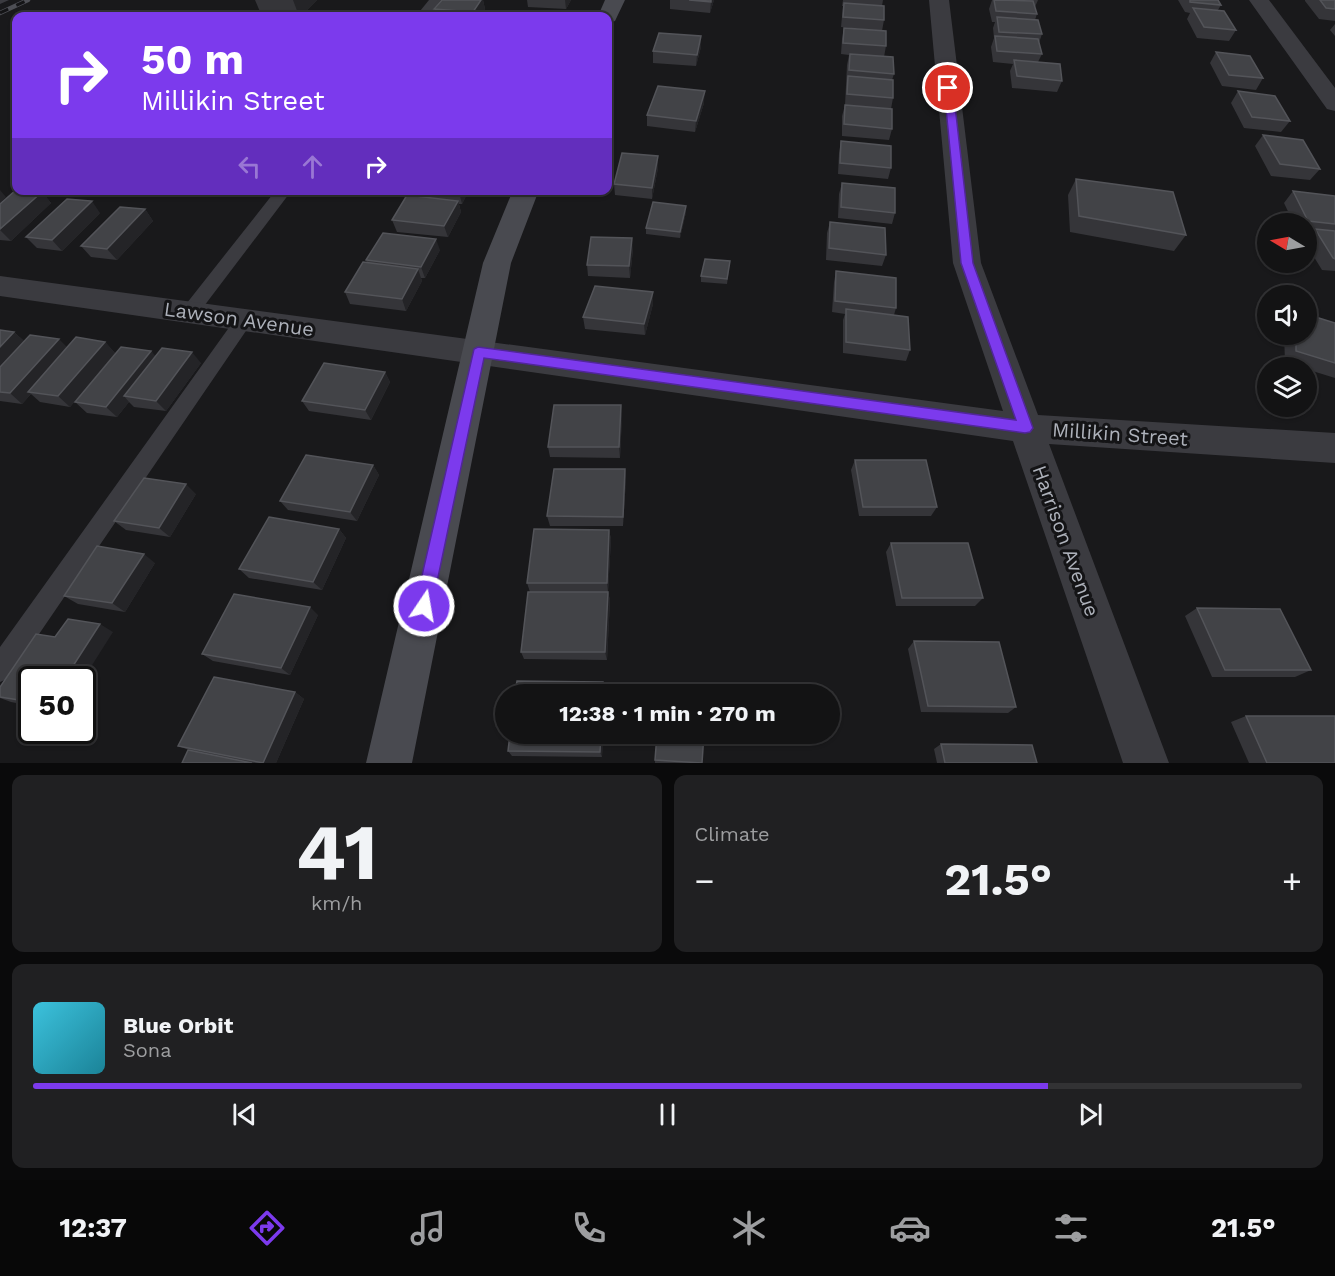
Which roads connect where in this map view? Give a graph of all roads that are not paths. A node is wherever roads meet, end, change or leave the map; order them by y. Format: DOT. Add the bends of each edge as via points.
graph roads {
  1 [pos="435,0"];
  2 [pos="939,0"];
  3 [pos="1259,0"];
  4 [pos="425,12"];
  5 [pos="1335,104"];
  6 [pos="281,195"];
  7 [pos="524,195"];
  8 [pos="0,286"];
  9 [pos="189,313"];
  10 [pos="244,320"];
  11 [pos="478,352"];
  12 [pos="1025,428"];
  13 [pos="1335,448"];
  14 [pos="0,669"];
  15 [pos="389,763"];
  16 [pos="1146,763"];
  1 -- 4 [label="lane"];
  2 -- 12 [label="street, Harrison Avenue" via="967,263"];
  3 -- 5 [label="street"];
  6 -- 9 [label="lane"];
  7 -- 11 [label="main road" via="497,263"];
  8 -- 9 [label="street, Lawson Avenue"];
  9 -- 10 [label="street, Lawson Avenue"];
  10 -- 11 [label="street, Lawson Avenue"];
  10 -- 14 [label="lane"];
  11 -- 12 [label="street, Millikin Street"];
  11 -- 15 [label="main road"];
  12 -- 13 [label="street, Millikin Street"];
  12 -- 16 [label="street, Harrison Avenue"];
}
